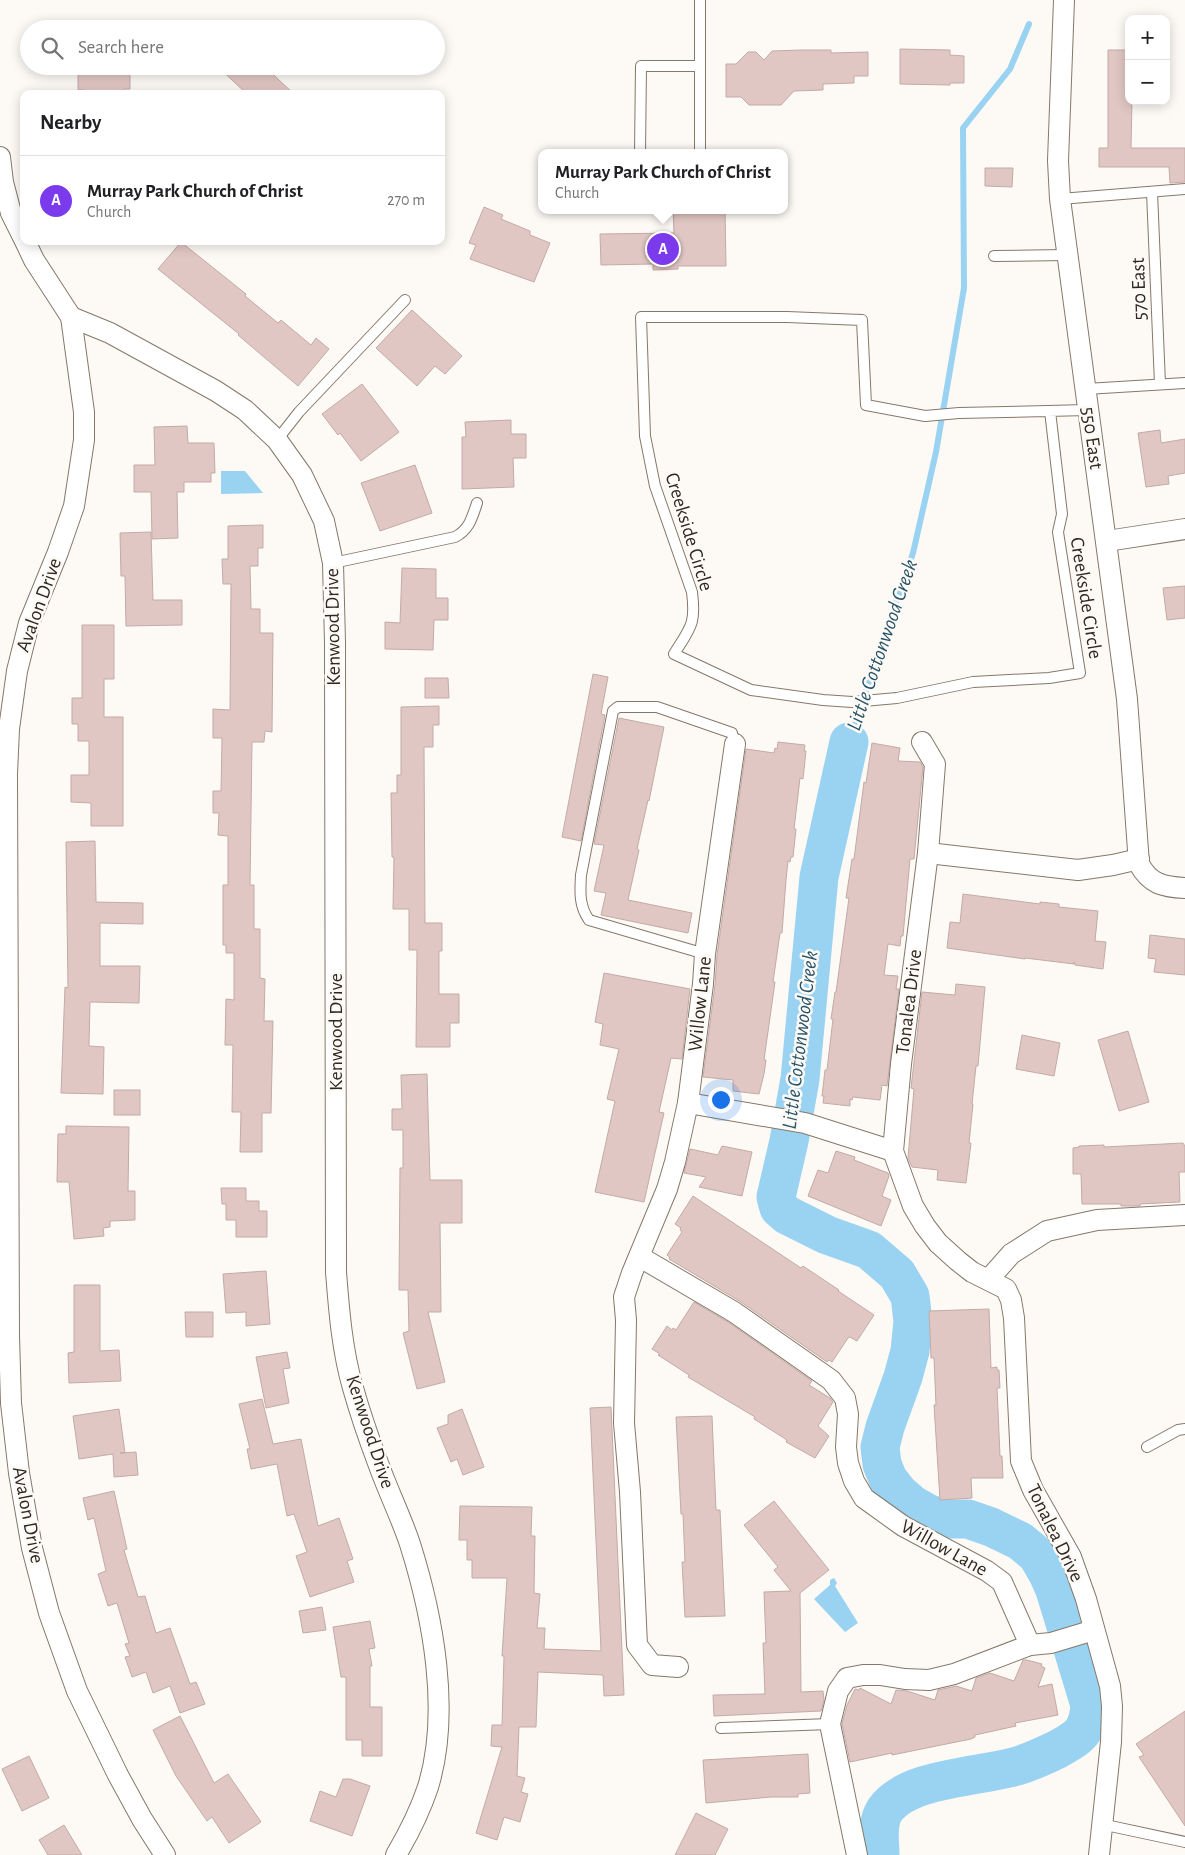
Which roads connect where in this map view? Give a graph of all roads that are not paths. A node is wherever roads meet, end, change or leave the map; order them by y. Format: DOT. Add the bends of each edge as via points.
graph roads {
  1 [pos="700,0"];
  2 [pos="1064,0"];
  3 [pos="700,66"];
  4 [pos="640,149"];
  5 [pos="700,149"];
  6 [pos="0,158"];
  7 [pos="1185,189"];
  8 [pos="1152,192"];
  9 [pos="1060,199"];
  10 [pos="20,232"];
  11 [pos="26,245"];
  12 [pos="1066,255"];
  13 [pos="994,256"];
  14 [pos="404,300"];
  15 [pos="71,318"];
  16 [pos="1185,383"];
  17 [pos="1160,384"];
  18 [pos="1086,389"];
  19 [pos="1088,410"];
  20 [pos="1050,411"];
  21 [pos="277,440"];
  22 [pos="477,503"];
  23 [pos="1185,529"];
  24 [pos="1107,540"];
  25 [pos="333,563"];
  26 [pos="922,742"];
  27 [pos="735,744"];
  28 [pos="928,853"];
  29 [pos="1142,867"];
  30 [pos="1185,888"];
  31 [pos="705,954"];
  32 [pos="688,1103"];
  33 [pos="893,1151"];
  34 [pos="1185,1216"];
  35 [pos="640,1257"];
  36 [pos="4,1266"];
  37 [pos="989,1279"];
  38 [pos="1185,1429"];
  39 [pos="1147,1448"];
  40 [pos="1087,1632"];
  41 [pos="1030,1645"];
  42 [pos="678,1667"];
  43 [pos="830,1724"];
  44 [pos="720,1728"];
  45 [pos="1101,1824"];
  46 [pos="1185,1842"];
  47 [pos="165,1855"];
  48 [pos="396,1855"];
  49 [pos="857,1855"];
  50 [pos="1099,1855"];
  1 -- 3 [label="lane"];
  2 -- 9 [label="street, 550 East" via="1058,161"];
  3 -- 4 [label="lane" via="641,66"];
  3 -- 5 [label="lane"];
  6 -- 10 [label="street, Avalon Drive" via="11,213"];
  7 -- 8 [label="lane"];
  8 -- 9 [label="lane"];
  8 -- 17 [label="lane, 570 East"];
  9 -- 12 [label="street, 550 East"];
  11 -- 15 [label="street, Avalon Drive"];
  12 -- 13 [label="lane"];
  12 -- 18 [label="street, 550 East"];
  14 -- 21 [label="lane" via="299,412"];
  15 -- 21 [label="street, Kenwood Drive" via="110,333 216,391 245,410"];
  15 -- 36 [label="street, Avalon Drive" via="84,412 81,469 74,506 29,623 17,671 9,729"];
  16 -- 17 [label="lane"];
  17 -- 18 [label="lane"];
  18 -- 19 [label="street, 550 East"];
  19 -- 20 [label="lane, Creekside Circle"];
  19 -- 24 [label="street, 550 East"];
  20 -- 20 [label="lane, Creekside Circle" via="925,416 866,405 862,320 641,317 645,436 655,486 692,592 694,610 692,626 674,654 751,690 852,702 973,682 1080,673 1058,532 1062,514"];
  21 -- 25 [label="street, Kenwood Drive" via="302,475 324,521"];
  22 -- 25 [label="lane" via="471,522 462,534 455,537"];
  23 -- 24 [label="street"];
  24 -- 29 [label="street, 550 East" via="1127,699"];
  25 -- 48 [label="street, Kenwood Drive" via="336,1272 341,1326 352,1386 410,1542 423,1589 433,1639 439,1705 437,1746 428,1786 413,1826"];
  26 -- 28 [label="street, Tonalea Drive" via="935,764"];
  27 -- 31 [label="street, Willow Lane"];
  27 -- 31 [label="lane" via="732,734 657,707 625,706 613,711 581,875 582,911 589,920"];
  28 -- 29 [label="street" via="1078,870 1113,865"];
  28 -- 33 [label="street, Tonalea Drive"];
  29 -- 30 [label="street" via="1154,882"];
  31 -- 32 [label="street, Willow Lane"];
  32 -- 33 [label="street" via="805,1122"];
  32 -- 35 [label="street, Willow Lane" via="667,1188"];
  33 -- 37 [label="street, Tonalea Drive" via="913,1206 925,1226 938,1243 972,1272"];
  34 -- 37 [label="street" via="1097,1220 1047,1231 1012,1254"];
  35 -- 41 [label="street, Willow Lane" via="734,1312 831,1380 845,1398 848,1463 864,1498 903,1526 1002,1582"];
  35 -- 42 [label="street, Willow Lane" via="624,1297 624,1423 637,1645 652,1665"];
  36 -- 47 [label="street, Avalon Drive" via="18,1473 32,1548 49,1613 81,1700 142,1820"];
  37 -- 40 [label="street, Tonalea Drive" via="1006,1289 1011,1300 1022,1461 1033,1490 1071,1557 1086,1598"];
  38 -- 39 [label="lane"];
  40 -- 41 [label="street"];
  40 -- 45 [label="street, Tonalea Drive" via="1110,1686 1112,1706"];
  41 -- 43 [label="street" via="954,1674 929,1680 880,1675 847,1678 838,1692"];
  43 -- 44 [label="lane"];
  43 -- 49 [label="street"];
  45 -- 46 [label="lane"];
  45 -- 50 [label="street, Tonalea Drive"];
}
